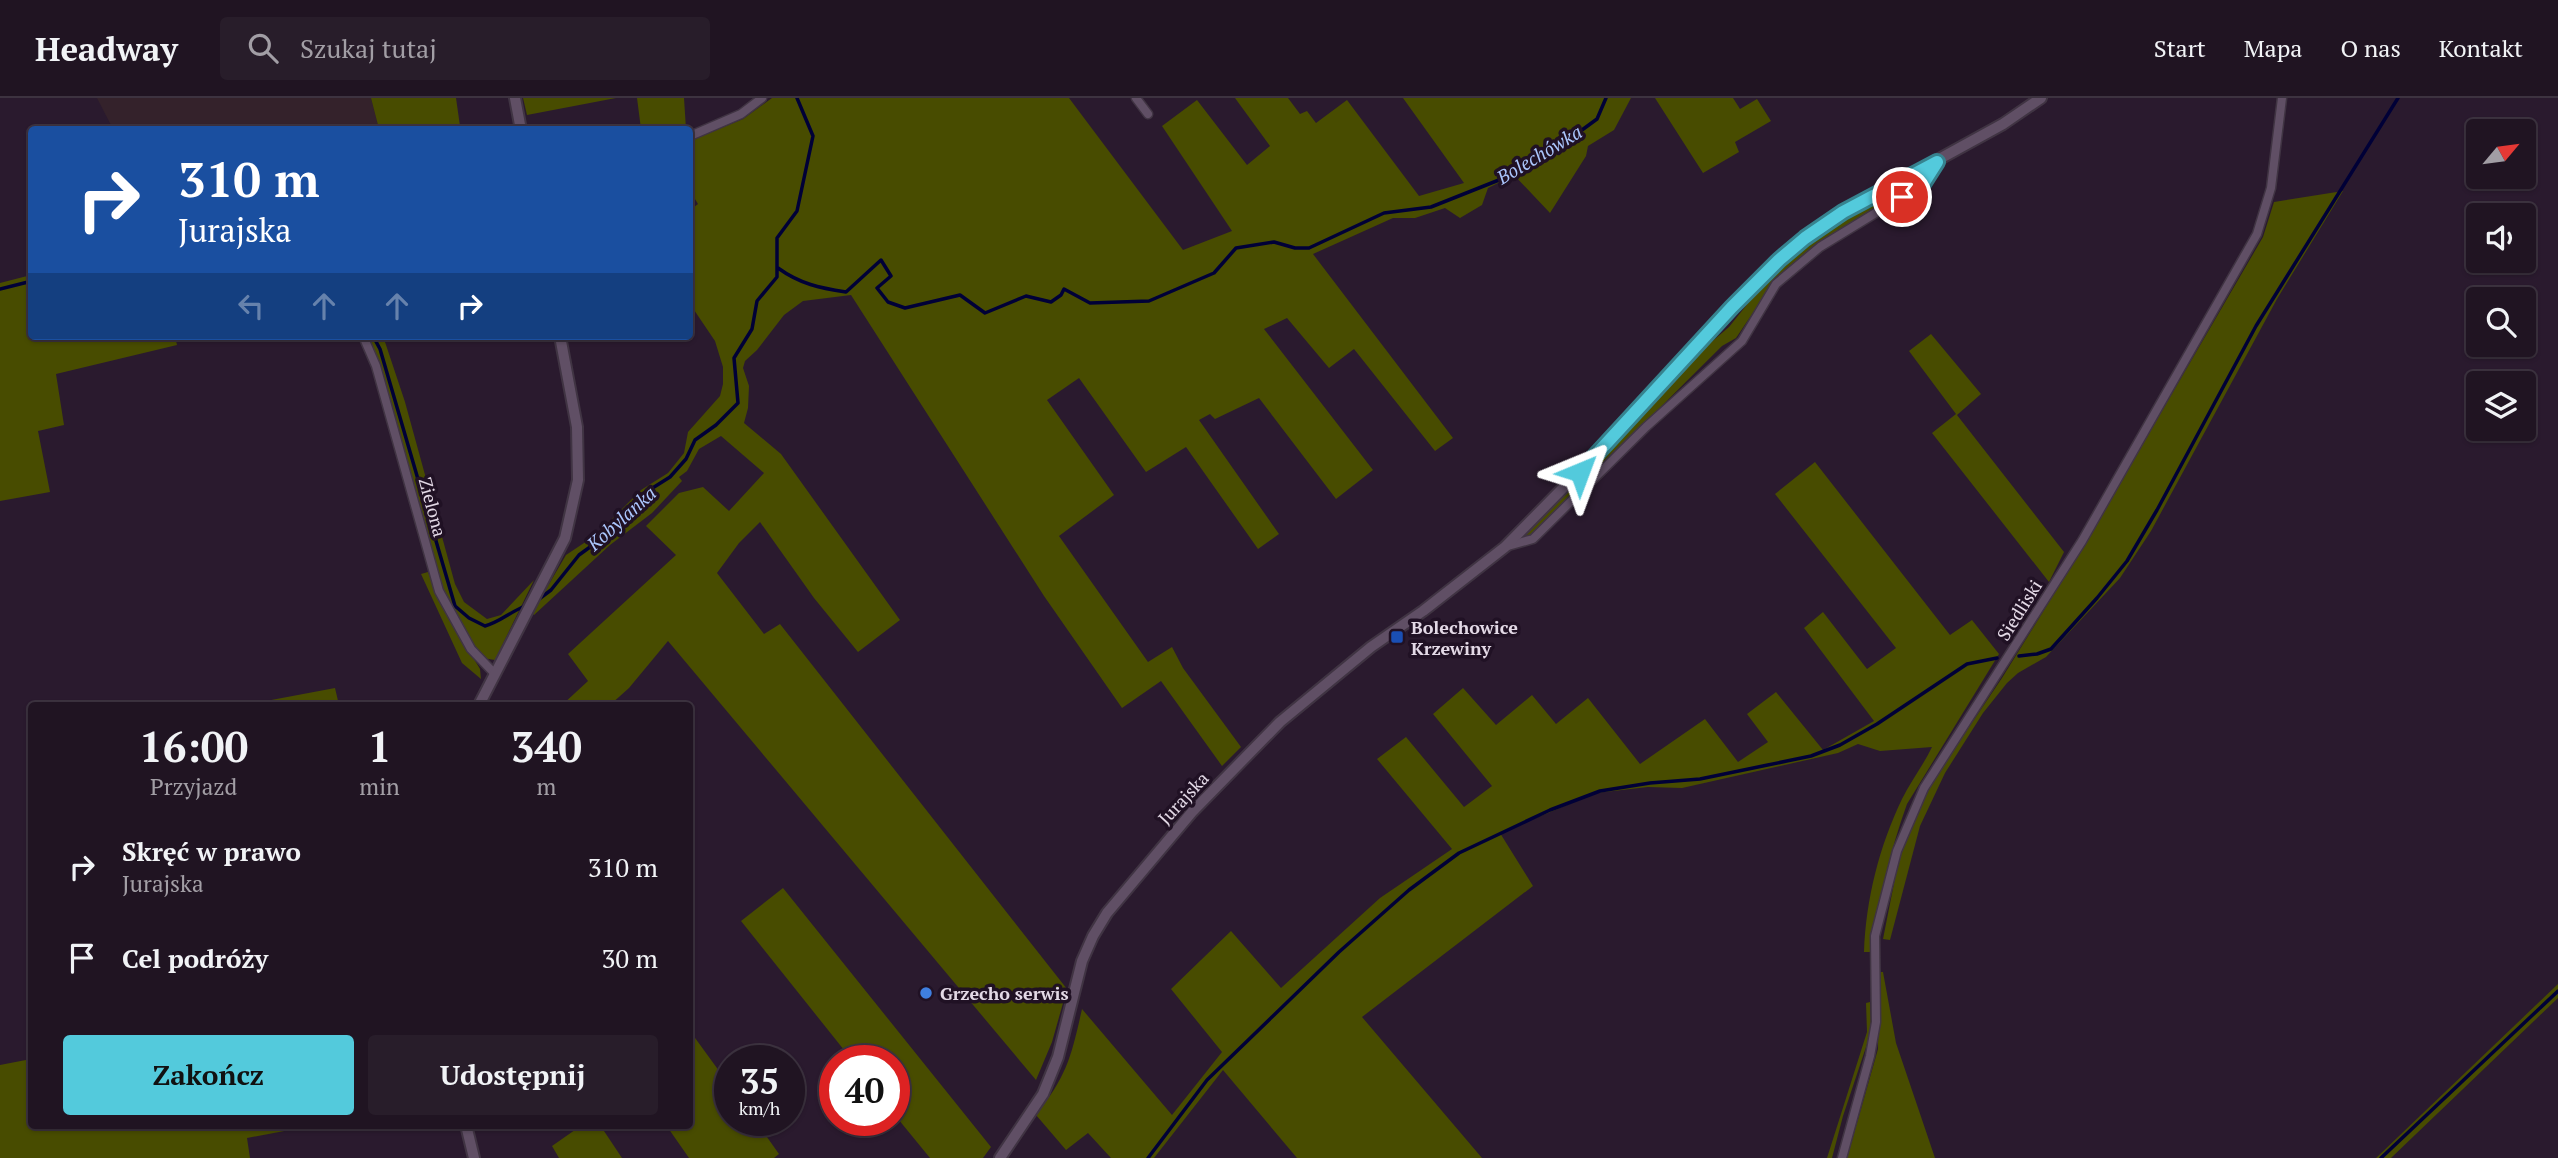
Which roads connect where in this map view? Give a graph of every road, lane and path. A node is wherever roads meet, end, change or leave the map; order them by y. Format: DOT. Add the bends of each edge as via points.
graph roads {
  1 [pos="514,98"];
  2 [pos="762,98"];
  3 [pos="1136,98"];
  4 [pos="2041,98"];
  5 [pos="2282,98"];
  6 [pos="1148,114"];
  7 [pos="519,126"];
  8 [pos="693,135"];
  9 [pos="1937,162"];
  10 [pos="365,340"];
  11 [pos="561,340"];
  12 [pos="1505,547"];
  13 [pos="494,673"];
  14 [pos="481,702"];
  15 [pos="467,1129"];
  16 [pos="474,1158"];
  17 [pos="1000,1158"];
  18 [pos="1842,1158"];
  1 -- 7 [label="street"];
  2 -- 8 [label="street" via="741,114"];
  3 -- 6 [label="street"];
  4 -- 9 [label="street, Jurajska"];
  5 -- 18 [label="street, Siedliski" via="2272,188 2257,234 2082,541 1924,789 1897,851 1875,936 1876,1022 1870,1056"];
  9 -- 12 [label="street, Jurajska" via="1843,212 1779,260"];
  9 -- 12 [label="street, Jurajska" via="1923,184 1820,247 1776,285 1742,341 1532,539"];
  10 -- 13 [label="street, Zielona" via="439,591 471,649"];
  11 -- 13 [label="street" via="577,427 578,480 565,538"];
  12 -- 17 [label="street, Jurajska" via="1298,705 1145,866 1093,936 1082,961 1059,1057 1043,1094"];
  13 -- 14 [label="street"];
  15 -- 16 [label="street"];
}
